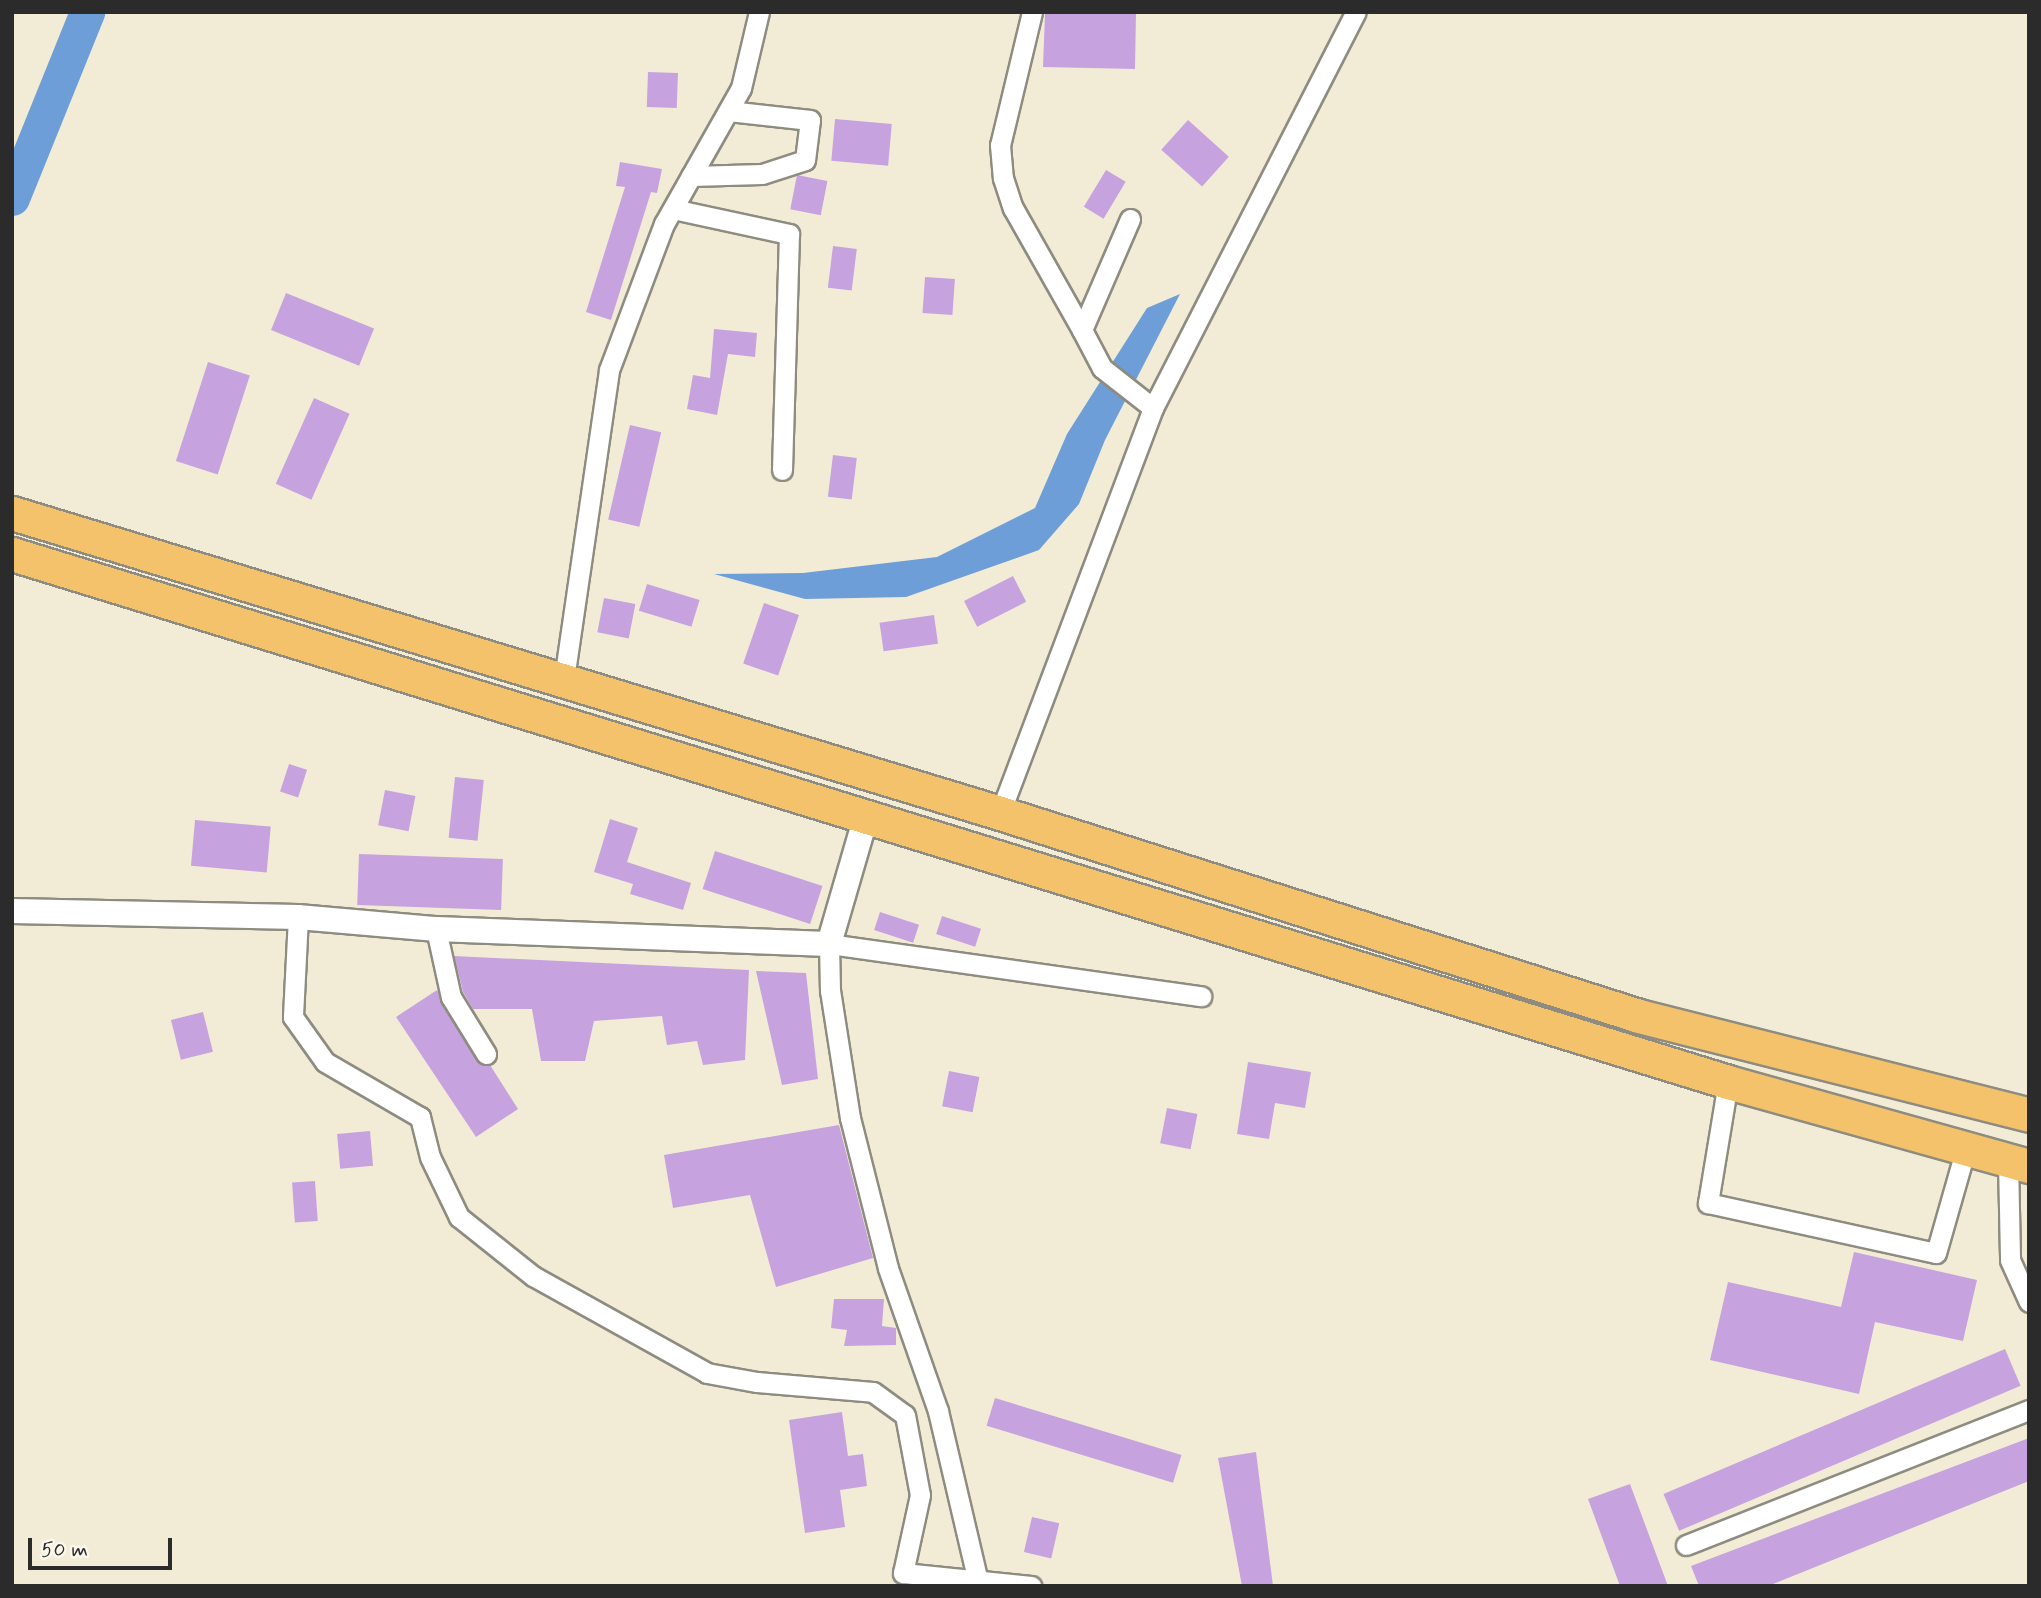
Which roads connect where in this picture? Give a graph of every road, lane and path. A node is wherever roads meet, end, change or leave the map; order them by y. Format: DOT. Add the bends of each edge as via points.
graph roads {
  1 [pos="759,12"];
  2 [pos="1032,12"];
  3 [pos="1356,12"];
  4 [pos="728,111"];
  5 [pos="691,176"];
  6 [pos="673,209"];
  7 [pos="1130,219"];
  8 [pos="1082,330"];
  9 [pos="1146,402"];
  10 [pos="782,470"];
  11 [pos="12,513"];
  12 [pos="12,554"];
  13 [pos="564,680"];
  14 [pos="1000,813"];
  15 [pos="866,817"];
  16 [pos="12,911"];
  17 [pos="298,917"];
  18 [pos="436,929"];
  19 [pos="829,944"];
  20 [pos="1201,996"];
  21 [pos="486,1054"];
  22 [pos="1728,1082"];
  23 [pos="2029,1115"];
  24 [pos="1965,1151"];
  25 [pos="2019,1164"];
  26 [pos="2029,1302"];
  27 [pos="2029,1410"];
  28 [pos="1686,1545"];
  29 [pos="978,1581"];
  30 [pos="1031,1586"];
  1 -- 4 [label="street" via="741,88"];
  2 -- 8 [label="street" via="1000,145 1003,178 1013,208"];
  3 -- 9 [label="street"];
  4 -- 5 [label="street"];
  4 -- 5 [label="street" via="810,120 805,160 762,174"];
  5 -- 6 [label="street"];
  6 -- 10 [label="street" via="789,234"];
  6 -- 13 [label="street" via="609,369"];
  7 -- 8 [label="street"];
  8 -- 9 [label="street" via="1102,368"];
  9 -- 14 [label="street"];
  11 -- 13 [label="highway"];
  12 -- 15 [label="highway"];
  13 -- 14 [label="highway"];
  14 -- 23 [label="highway" via="1639,1016"];
  15 -- 19 [label="street"];
  15 -- 22 [label="highway"];
  16 -- 17 [label="street"];
  17 -- 18 [label="street"];
  17 -- 29 [label="street" via="293,1017 325,1062 420,1116 430,1157 459,1217 533,1276 707,1373 873,1392 905,1415 920,1495 903,1573"];
  18 -- 19 [label="street"];
  18 -- 21 [label="street" via="452,997"];
  19 -- 20 [label="street"];
  19 -- 29 [label="street" via="830,991 850,1118 888,1268 938,1411"];
  22 -- 24 [label="highway"];
  22 -- 24 [label="street" via="1708,1203 1936,1253"];
  24 -- 25 [label="highway"];
  25 -- 26 [label="street" via="2010,1259"];
  27 -- 28 [label="street"];
  29 -- 30 [label="street"];
}
